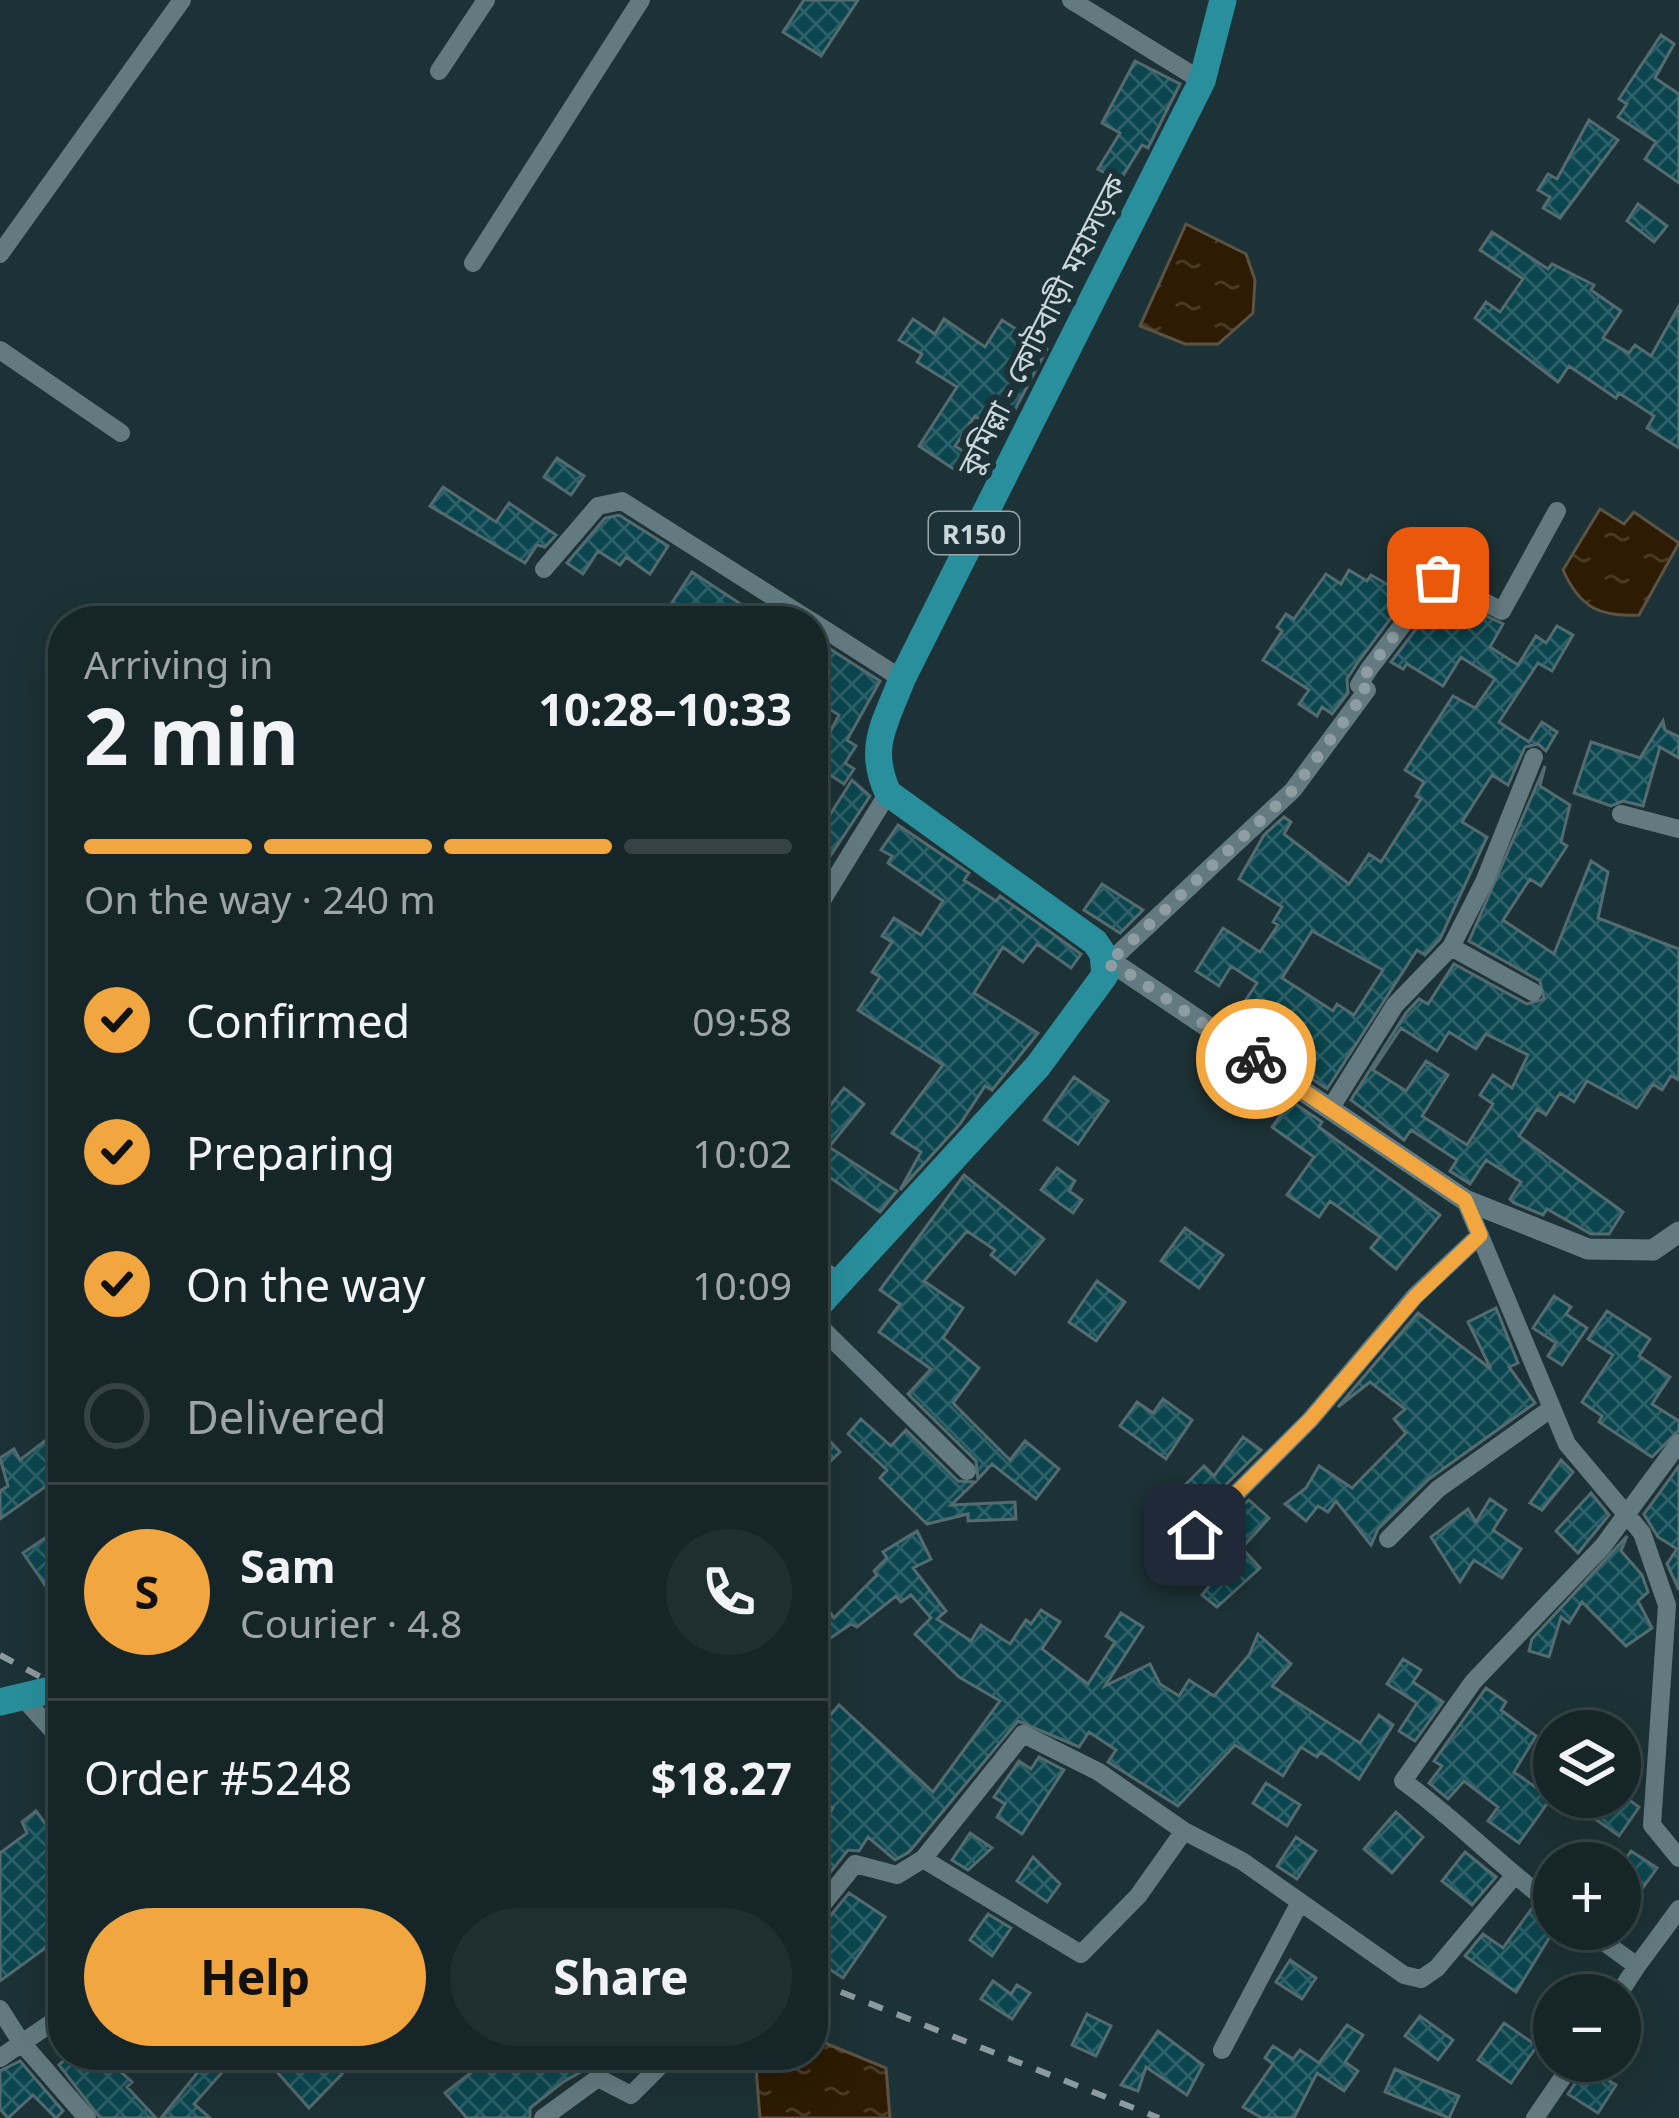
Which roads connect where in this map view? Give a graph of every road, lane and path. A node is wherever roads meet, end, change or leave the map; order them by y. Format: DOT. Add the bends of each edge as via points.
graph roads {
  1 [pos="182,0"];
  2 [pos="486,0"];
  3 [pos="641,0"];
  4 [pos="1071,0"];
  5 [pos="1223,0"];
  6 [pos="439,71"];
  7 [pos="1202,81"];
  8 [pos="0,254"];
  9 [pos="473,263"];
  10 [pos="0,350"];
  11 [pos="121,433"];
  12 [pos="1557,512"];
  13 [pos="544,569"];
  14 [pos="787,606"];
  15 [pos="828,632"];
  16 [pos="902,679"];
  17 [pos="1534,757"];
  18 [pos="887,794"];
  19 [pos="1621,814"];
  20 [pos="1679,829"];
  21 [pos="828,890"];
  22 [pos="1451,946"];
  23 [pos="1106,965"];
  24 [pos="1533,992"];
  25 [pos="1330,1108"];
  26 [pos="1465,1200"];
  27 [pos="1679,1232"];
  28 [pos="1480,1235"];
  29 [pos="828,1269"];
  30 [pos="846,1278"];
  31 [pos="828,1298"];
  32 [pos="828,1330"];
  33 [pos="1552,1408"];
  34 [pos="1679,1443"];
  35 [pos="967,1472"];
  36 [pos="1624,1512"];
  37 [pos="1195,1535"];
  38 [pos="1388,1539"];
  39 [pos="1673,1609"];
  40 [pos="48,1691"];
  41 [pos="12,1700"];
  42 [pos="48,1730"];
  43 [pos="1184,1831"];
  44 [pos="923,1858"];
  45 [pos="1679,1858"];
  46 [pos="1514,1876"];
  47 [pos="1533,1890"];
  48 [pos="828,1897"];
  49 [pos="1299,1904"];
  50 [pos="1679,1910"];
  51 [pos="1615,1950"];
  52 [pos="1637,1966"];
  53 [pos="1632,1974"];
  54 [pos="0,2009"];
  55 [pos="48,2025"];
  56 [pos="21,2042"];
  57 [pos="1222,2050"];
  58 [pos="0,2059"];
  59 [pos="656,2070"];
  60 [pos="1560,2082"];
  61 [pos="87,2118"];
  62 [pos="543,2118"];
  63 [pos="1535,2118"];
  1 -- 8 [label="street"];
  2 -- 6 [label="street"];
  3 -- 9 [label="street"];
  4 -- 7 [label="street"];
  5 -- 7 [label="main road, কুমিল্লা - কোটবাড়ী মহাসড়ক / R150"];
  7 -- 16 [label="main road, কুমিল্লা - কোটবাড়ী মহাসড়ক / R150"];
  10 -- 11 [label="street"];
  12 -- 23 [label="street" via="1502,610 1438,578 1293,790"];
  13 -- 14 [label="street" via="598,506 622,501"];
  15 -- 16 [label="street"];
  16 -- 18 [label="main road, কুমিল্লা - কোটবাড়ী মহাসড়ক / R150" via="876,744"];
  17 -- 22 [label="street"];
  18 -- 21 [label="street"];
  18 -- 23 [label="main road" via="1095,942"];
  19 -- 20 [label="street"];
  22 -- 24 [label="street"];
  22 -- 25 [label="street" via="1395,1005"];
  23 -- 25 [label="street"];
  23 -- 30 [label="main road" via="1100,989 1038,1066"];
  25 -- 26 [label="street"];
  26 -- 27 [label="street" via="1588,1249 1653,1250"];
  26 -- 28 [label="street"];
  28 -- 33 [label="street"];
  28 -- 37 [label="street"];
  29 -- 30 [label="lane"];
  30 -- 31 [label="main road"];
  32 -- 35 [label="street"];
  33 -- 36 [label="street" via="1567,1444"];
  33 -- 38 [label="street" via="1438,1490"];
  34 -- 36 [label="street"];
  36 -- 39 [label="street" via="1642,1533"];
  36 -- 46 [label="street" via="1603,1546 1473,1682 1403,1781"];
  39 -- 45 [label="street" via="1652,1825"];
  40 -- 41 [label="main road"];
  41 -- 42 [label="street"];
  43 -- 44 [label="street" via="1138,1896 1081,1954"];
  43 -- 44 [label="street" via="1099,1772 1023,1733"];
  43 -- 49 [label="street"];
  44 -- 48 [label="street" via="897,1875 855,1864"];
  46 -- 47 [label="street"];
  46 -- 49 [label="street" via="1421,1979"];
  49 -- 57 [label="street"];
  50 -- 52 [label="street"];
  51 -- 52 [label="street"];
  52 -- 53 [label="street"];
  54 -- 56 [label="street"];
  55 -- 56 [label="street"];
  56 -- 58 [label="street"];
  56 -- 61 [label="street"];
  59 -- 62 [label="street" via="631,2095 598,2078"];
  60 -- 63 [label="street"];
}
